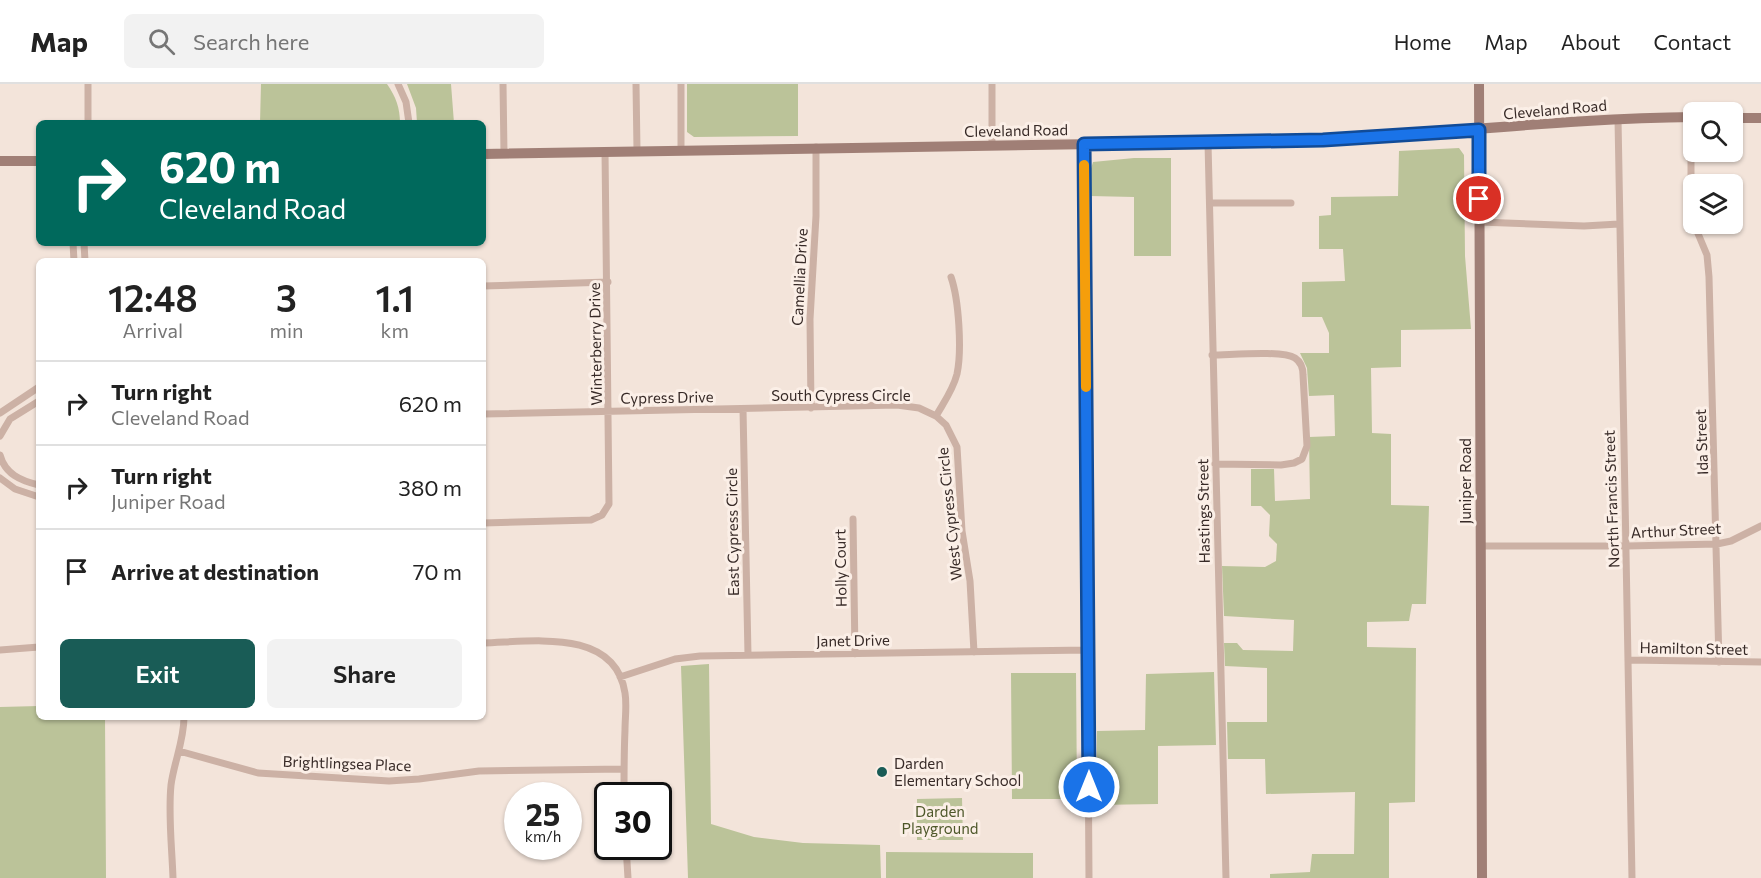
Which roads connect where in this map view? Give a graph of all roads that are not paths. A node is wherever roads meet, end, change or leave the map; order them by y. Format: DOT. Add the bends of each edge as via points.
graph roads {
  1 [pos="88,84"];
  2 [pos="398,84"];
  3 [pos="503,84"];
  4 [pos="636,84"];
  5 [pos="681,84"];
  6 [pos="992,84"];
  7 [pos="1479,84"];
  8 [pos="1683,117"];
  9 [pos="1743,118"];
  10 [pos="1761,118"];
  11 [pos="1618,119"];
  12 [pos="88,120"];
  13 [pos="409,120"];
  14 [pos="1479,130"];
  15 [pos="1208,143"];
  16 [pos="1084,144"];
  17 [pos="992,145"];
  18 [pos="816,147"];
  19 [pos="681,149"];
  20 [pos="637,150"];
  21 [pos="605,151"];
  22 [pos="504,153"];
  23 [pos="486,154"];
  24 [pos="0,161"];
  25 [pos="36,161"];
  26 [pos="1210,203"];
  27 [pos="1291,203"];
  28 [pos="1479,222"];
  29 [pos="1619,224"];
  30 [pos="1698,234"];
  31 [pos="951,278"];
  32 [pos="608,282"];
  33 [pos="486,286"];
  34 [pos="1212,355"];
  35 [pos="36,389"];
  36 [pos="36,403"];
  37 [pos="811,408"];
  38 [pos="743,409"];
  39 [pos="609,411"];
  40 [pos="0,413"];
  41 [pos="486,414"];
  42 [pos="936,416"];
  43 [pos="0,436"];
  44 [pos="0,455"];
  45 [pos="1215,464"];
  46 [pos="0,478"];
  47 [pos="36,484"];
  48 [pos="36,496"];
  49 [pos="853,519"];
  50 [pos="486,523"];
  51 [pos="1761,526"];
  52 [pos="1717,544"];
  53 [pos="1480,546"];
  54 [pos="1627,546"];
  55 [pos="486,643"];
  56 [pos="36,647"];
  57 [pos="0,650"];
  58 [pos="1088,650"];
  59 [pos="974,652"];
  60 [pos="855,654"];
  61 [pos="748,655"];
  62 [pos="1628,660"];
  63 [pos="1719,662"];
  64 [pos="1761,662"];
  65 [pos="620,677"];
  66 [pos="184,720"];
  67 [pos="179,751"];
  68 [pos="624,769"];
  69 [pos="624,782"];
  70 [pos="627,860"];
  71 [pos="173,878"];
  72 [pos="628,878"];
  73 [pos="1089,878"];
  74 [pos="1226,878"];
  75 [pos="1482,878"];
  76 [pos="1632,878"];
  1 -- 12 [label="street"];
  2 -- 13 [label="street"];
  3 -- 22 [label="street"];
  4 -- 20 [label="street"];
  5 -- 19 [label="street"];
  6 -- 17 [label="street"];
  7 -- 14 [label="main road, Juniper Road"];
  8 -- 11 [label="main road, Cleveland Road"];
  9 -- 10 [label="main road"];
  11 -- 14 [label="main road, Cleveland Road"];
  11 -- 29 [label="street, North Francis Street"];
  14 -- 15 [label="main road, Cleveland Road" via="1363,139"];
  14 -- 28 [label="main road, Juniper Road"];
  15 -- 16 [label="main road, Cleveland Road"];
  15 -- 26 [label="street, Hastings Street"];
  16 -- 17 [label="main road, Cleveland Road"];
  16 -- 58 [label="street"];
  17 -- 18 [label="main road, Cleveland Road"];
  18 -- 19 [label="main road, Cleveland Road"];
  18 -- 37 [label="street, Camellia Drive"];
  19 -- 20 [label="main road, Cleveland Road"];
  20 -- 21 [label="main road, Cleveland Road"];
  21 -- 22 [label="main road, Cleveland Road"];
  21 -- 32 [label="street, Winterberry Drive"];
  22 -- 23 [label="main road, Cleveland Road"];
  24 -- 25 [label="main road"];
  26 -- 27 [label="street"];
  26 -- 34 [label="street, Hastings Street"];
  28 -- 29 [label="street"];
  28 -- 53 [label="main road, Juniper Road"];
  29 -- 54 [label="street, North Francis Street"];
  30 -- 52 [label="street, Ida Street" via="1707,255 1709,277"];
  31 -- 42 [label="street" via="958,304 958,364 953,387"];
  32 -- 33 [label="street"];
  32 -- 39 [label="street, Winterberry Drive"];
  34 -- 45 [label="street, Hastings Street"];
  34 -- 45 [label="street" via="1281,354 1297,359 1303,369 1307,446 1299,461 1281,465"];
  35 -- 40 [label="street"];
  36 -- 43 [label="street" via="10,419"];
  37 -- 38 [label="street, South Cypress Circle"];
  37 -- 42 [label="street, South Cypress Circle" via="911,406"];
  38 -- 39 [label="street, Cypress Drive"];
  38 -- 61 [label="street, East Cypress Circle"];
  39 -- 41 [label="street, Cypress Drive"];
  39 -- 50 [label="street, Winterberry Drive" via="609,504 603,515 584,520"];
  42 -- 59 [label="street, West Cypress Circle" via="950,431 957,447"];
  44 -- 47 [label="street" via="13,475"];
  45 -- 74 [label="street, Hastings Street"];
  46 -- 48 [label="street" via="15,489"];
  49 -- 60 [label="street, Holly Court"];
  51 -- 52 [label="street, Arthur Street"];
  52 -- 54 [label="street, Arthur Street"];
  52 -- 63 [label="street, Ida Street"];
  53 -- 54 [label="street, Arthur Street"];
  53 -- 75 [label="main road, Juniper Road"];
  54 -- 62 [label="street, North Francis Street"];
  55 -- 65 [label="street" via="580,645 608,659"];
  56 -- 57 [label="street"];
  58 -- 59 [label="street, Janet Drive"];
  58 -- 73 [label="street"];
  59 -- 60 [label="street, Janet Drive"];
  60 -- 61 [label="street, Janet Drive"];
  61 -- 65 [label="street, Janet Drive" via="675,659"];
  62 -- 63 [label="street, Hamilton Street"];
  62 -- 76 [label="street, North Francis Street"];
  63 -- 64 [label="street, Hamilton Street"];
  65 -- 68 [label="street" via="625,695"];
  66 -- 67 [label="street"];
  67 -- 68 [label="street, Brightlingsea Place" via="258,772 389,781 480,771"];
  67 -- 71 [label="street" via="171,789"];
  68 -- 69 [label="street"];
  70 -- 72 [label="street"];
}
